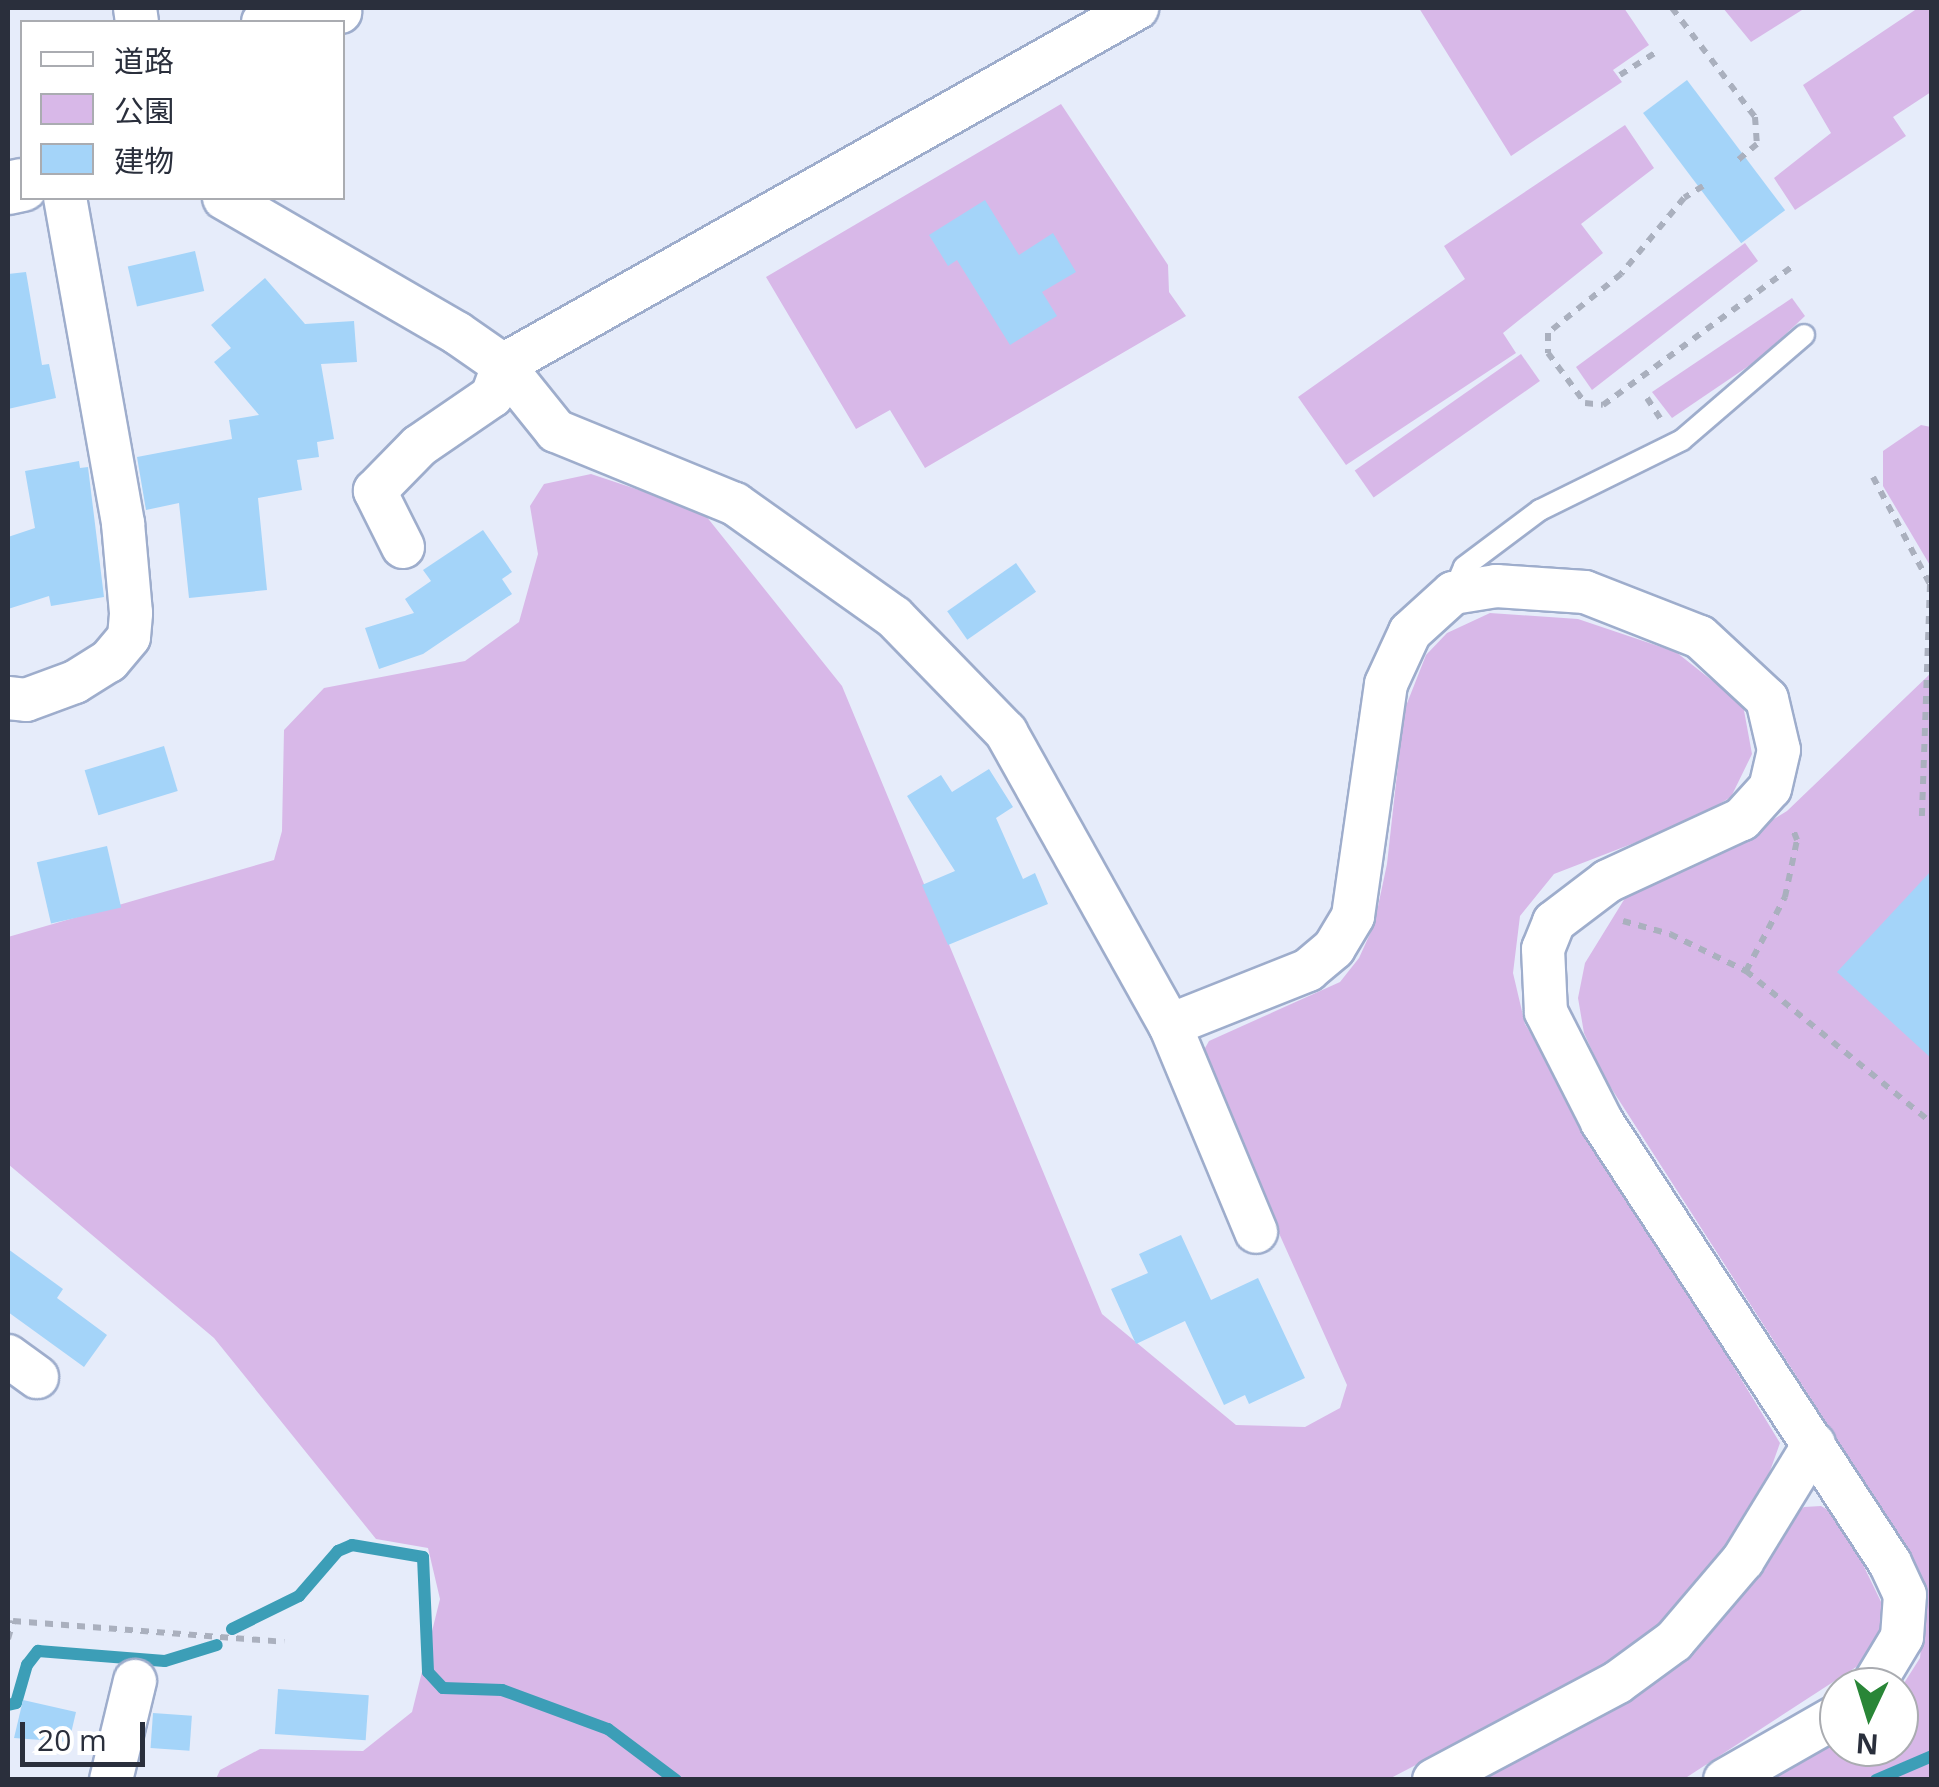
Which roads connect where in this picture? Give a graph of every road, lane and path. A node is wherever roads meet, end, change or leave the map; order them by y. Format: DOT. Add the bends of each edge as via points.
graph roads {
  1 [pos="1137,8"];
  2 [pos="1672,8"];
  3 [pos="340,12"];
  4 [pos="278,20"];
  5 [pos="1658,51"];
  6 [pos="1620,74"];
  7 [pos="1737,161"];
  8 [pos="1704,186"];
  9 [pos="65,200"];
  10 [pos="227,200"];
  11 [pos="1796,264"];
  12 [pos="1804,335"];
  13 [pos="502,366"];
  14 [pos="1647,398"];
  15 [pos="1663,421"];
  16 [pos="1873,477"];
  17 [pos="403,547"];
  18 [pos="1453,592"];
  19 [pos="8,698"];
  20 [pos="1770,788"];
  21 [pos="1922,818"];
  22 [pos="1574,907"];
  23 [pos="1746,971"];
  24 [pos="1170,1025"];
  25 [pos="1932,1123"];
  26 [pos="1256,1232"];
  27 [pos="1814,1444"];
  28 [pos="8,1639"];
  29 [pos="284,1642"];
  30 [pos="1884,1667"];
  31 [pos="135,1681"];
  32 [pos="1819,1727"];
  33 [pos="111,1780"];
  34 [pos="1434,1780"];
  35 [pos="1726,1780"];
  1 -- 13 [label="street"];
  2 -- 7 [label="path" via="1754,117 1756,144"];
  3 -- 4 [label="street"];
  5 -- 6 [label="path"];
  8 -- 11 [label="path" via="1684,198 1621,274 1548,332 1548,353 1585,403 1603,405"];
  9 -- 19 [label="street" via="123,523 130,625 109,661 75,682 26,700"];
  10 -- 13 [label="street"];
  12 -- 18 [label="lane" via="1682,440 1540,510 1464,567"];
  13 -- 17 [label="street" via="492,396 419,446 376,491"];
  13 -- 24 [label="street" via="556,431 734,504 894,616 1006,732"];
  14 -- 15 [label="path"];
  16 -- 21 [label="path" via="1930,584"];
  18 -- 20 [label="street" via="1496,586 1585,592 1700,637 1767,699 1780,750"];
  18 -- 24 [label="street" via="1410,632 1386,684 1352,916 1334,948 1308,970"];
  20 -- 22 [label="street" via="1742,819 1608,881"];
  20 -- 23 [label="path" via="1782,798 1797,840 1785,897"];
  22 -- 23 [label="path" via="1670,934"];
  22 -- 27 [label="street" via="1554,922 1544,949 1546,1012 1602,1122"];
  23 -- 25 [label="path"];
  24 -- 26 [label="street"];
  27 -- 30 [label="street" via="1904,1595 1902,1637"];
  27 -- 34 [label="street" via="1743,1560 1674,1641 1618,1682"];
  28 -- 29 [label="path" via="13,1621"];
  31 -- 33 [label="street"];
  32 -- 35 [label="street"];
}
